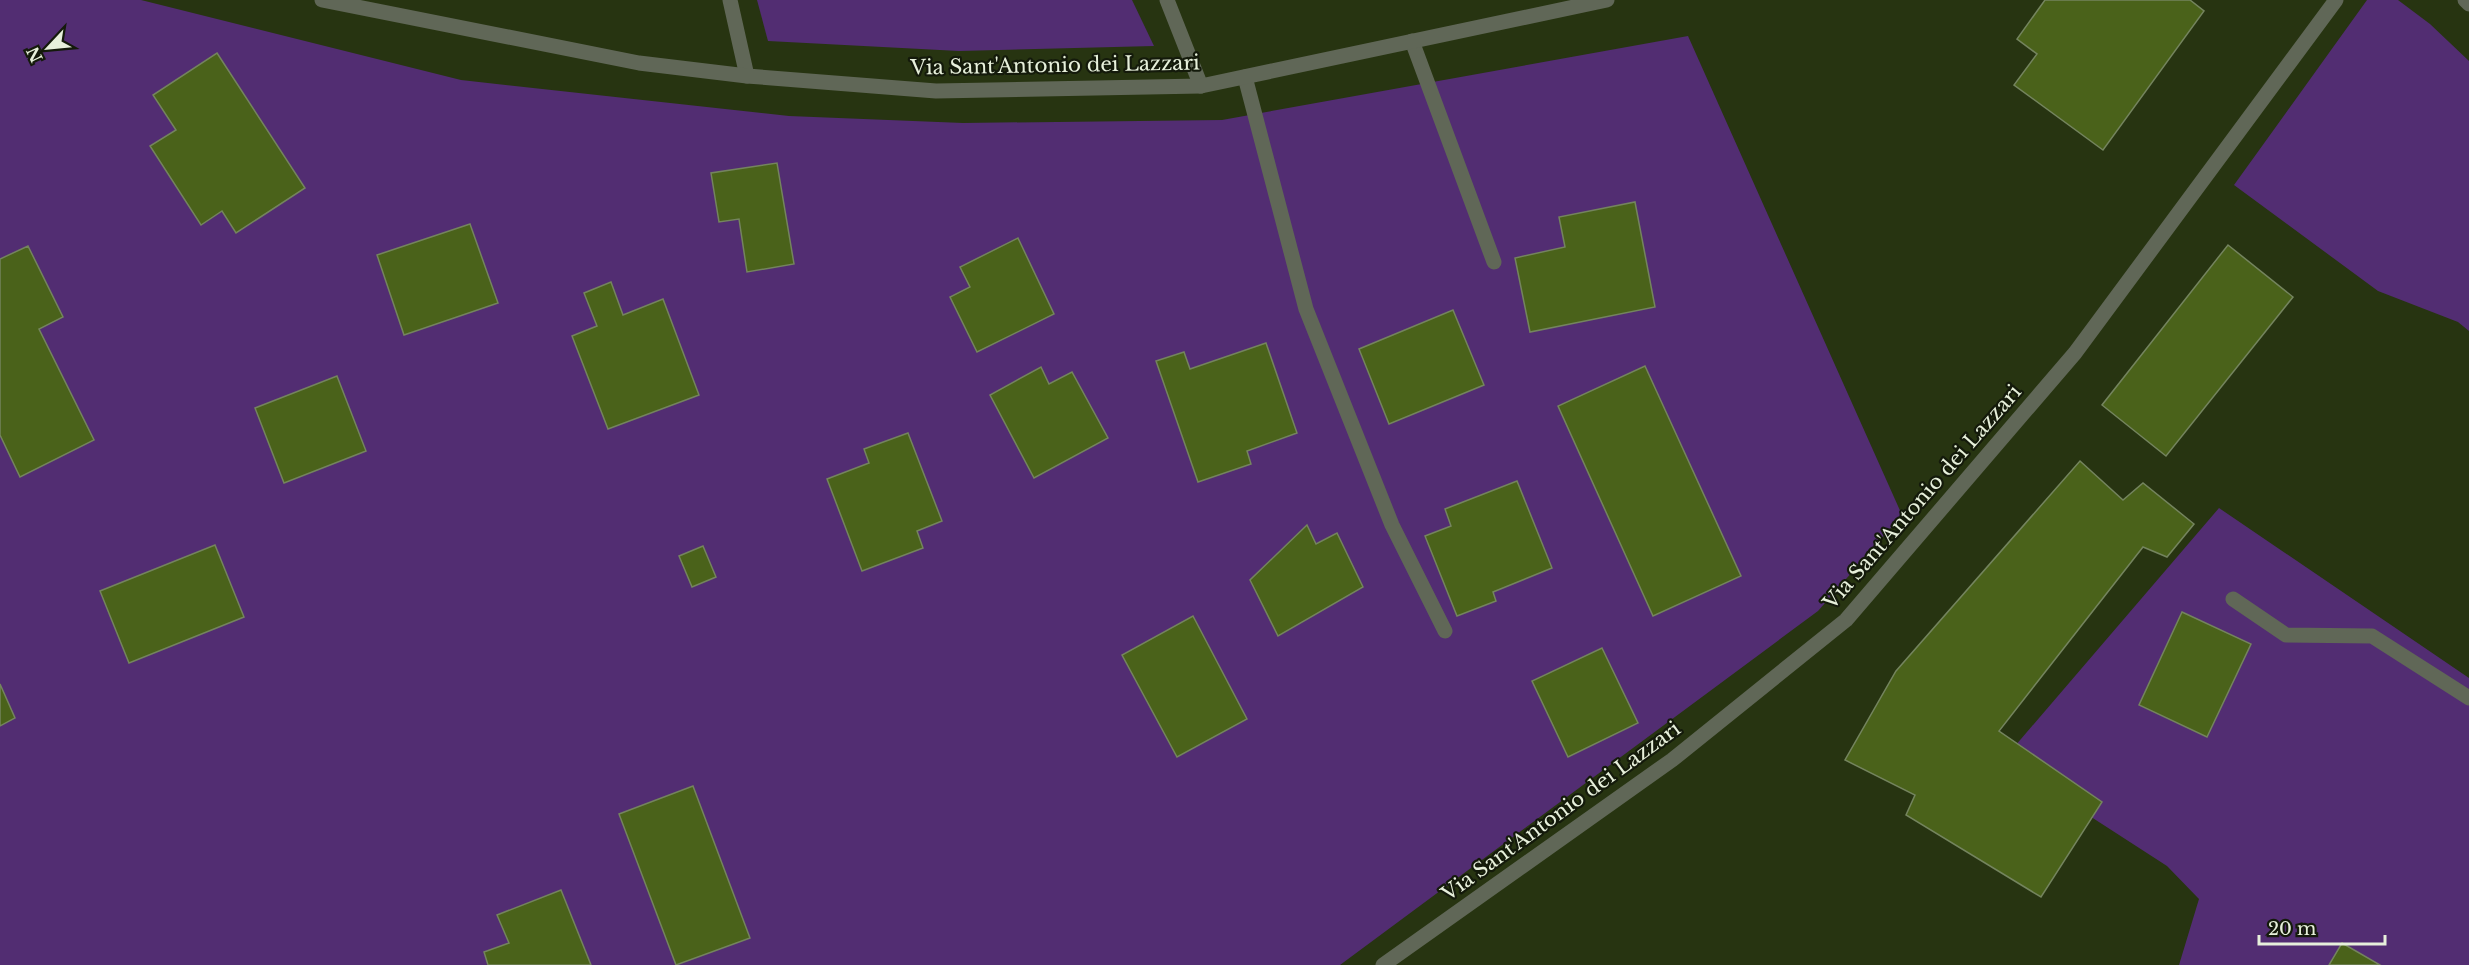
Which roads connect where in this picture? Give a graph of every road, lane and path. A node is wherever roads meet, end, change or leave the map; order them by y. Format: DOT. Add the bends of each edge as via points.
graph roads {
  1 [pos="322,0"];
  2 [pos="730,0"];
  3 [pos="1167,0"];
  4 [pos="1607,0"];
  5 [pos="2336,0"];
  6 [pos="2465,0"];
  7 [pos="2469,4"];
  8 [pos="1412,41"];
  9 [pos="747,76"];
  10 [pos="1245,77"];
  11 [pos="1201,86"];
  12 [pos="1494,262"];
  13 [pos="2233,599"];
  14 [pos="1445,631"];
  15 [pos="2469,698"];
  16 [pos="1383,965"];
  1 -- 9 [label="street, Via Sant'Antonio dei Lazzari" via="639,63"];
  2 -- 9 [label="street"];
  3 -- 11 [label="street"];
  4 -- 8 [label="street, Via Sant'Antonio dei Lazzari"];
  5 -- 16 [label="street, Via Sant'Antonio dei Lazzari" via="2076,353 1846,620 1672,760"];
  6 -- 7 [label="street"];
  8 -- 10 [label="street, Via Sant'Antonio dei Lazzari"];
  8 -- 12 [label="street"];
  9 -- 11 [label="street, Via Sant'Antonio dei Lazzari" via="936,91"];
  10 -- 11 [label="street, Via Sant'Antonio dei Lazzari"];
  10 -- 14 [label="street" via="1306,309 1392,525"];
  13 -- 15 [label="street" via="2286,636 2372,636"];
}
